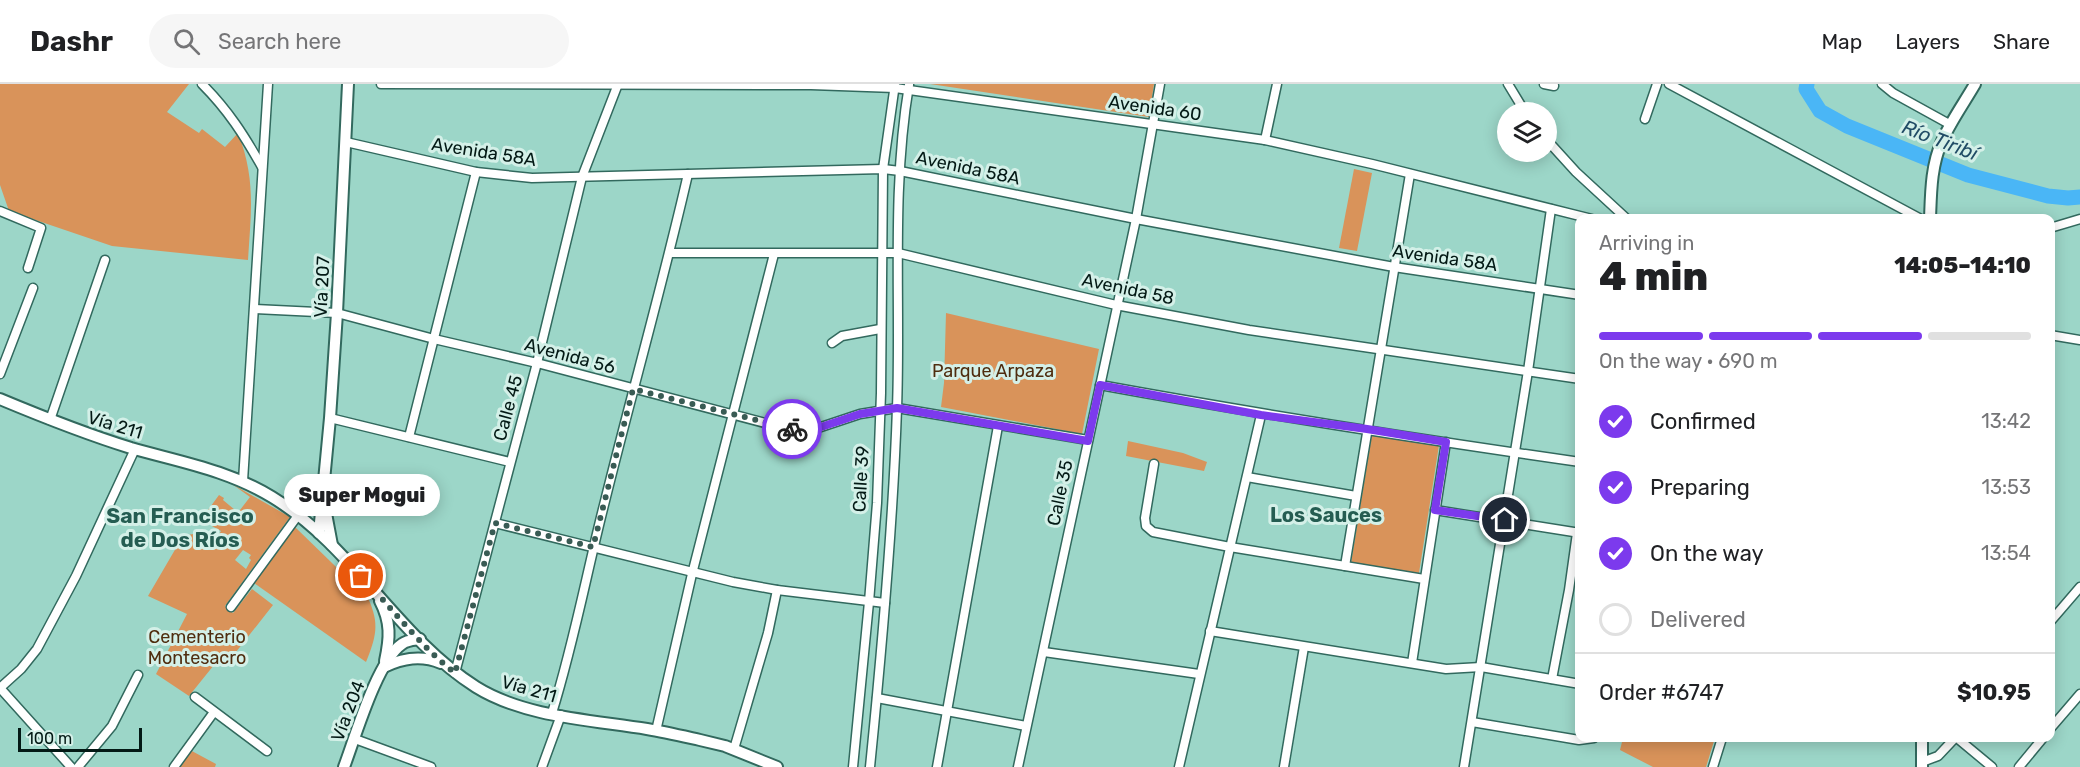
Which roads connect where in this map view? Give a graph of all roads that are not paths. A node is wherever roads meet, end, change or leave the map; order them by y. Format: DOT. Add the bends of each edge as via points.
graph roads {
  1 [pos="202,84"];
  2 [pos="268,84"];
  3 [pos="348,84"];
  4 [pos="381,84"];
  5 [pos="428,84"];
  6 [pos="1160,84"];
  7 [pos="1277,84"];
  8 [pos="1544,84"];
  9 [pos="1657,84"];
  10 [pos="1669,84"];
  11 [pos="1882,84"];
  12 [pos="1975,84"];
  13 [pos="523,85"];
  14 [pos="617,85"];
  15 [pos="699,85"];
  16 [pos="811,85"];
  17 [pos="1510,85"];
  18 [pos="895,86"];
  19 [pos="1554,86"];
  20 [pos="909,87"];
  21 [pos="1519,102"];
  22 [pos="1645,119"];
  23 [pos="1154,124"];
  24 [pos="1951,125"];
  25 [pos="1265,140"];
  26 [pos="346,142"];
  27 [pos="1557,150"];
  28 [pos="262,167"];
  29 [pos="883,169"];
  30 [pos="900,171"];
  31 [pos="477,172"];
  32 [pos="688,174"];
  33 [pos="1410,174"];
  34 [pos="582,177"];
  35 [pos="1551,209"];
  36 [pos="0,212"];
  37 [pos="1622,214"];
  38 [pos="1912,214"];
  39 [pos="1930,214"];
  40 [pos="1575,215"];
  41 [pos="1136,219"];
  42 [pos="2080,219"];
  43 [pos="2055,226"];
  44 [pos="881,252"];
  45 [pos="898,253"];
  46 [pos="670,254"];
  47 [pos="774,254"];
  48 [pos="105,260"];
  49 [pos="1394,267"];
  50 [pos="28,268"];
  51 [pos="33,288"];
  52 [pos="1540,288"];
  53 [pos="1575,294"];
  54 [pos="1116,305"];
  55 [pos="255,309"];
  56 [pos="337,313"];
  57 [pos="880,329"];
  58 [pos="2055,336"];
  59 [pos="434,339"];
  60 [pos="2080,340"];
  61 [pos="832,343"];
  62 [pos="1380,349"];
  63 [pos="537,363"];
  64 [pos="1528,371"];
  65 [pos="0,374"];
  66 [pos="1575,378"];
  67 [pos="1100,385"];
  68 [pos="633,389"];
  69 [pos="0,399"];
  70 [pos="897,408"];
  71 [pos="880,410"];
  72 [pos="732,415"];
  73 [pos="1261,415"];
  74 [pos="330,418"];
  75 [pos="50,420"];
  76 [pos="998,426"];
  77 [pos="1367,429"];
  78 [pos="409,437"];
  79 [pos="1088,441"];
  80 [pos="1446,442"];
  81 [pos="135,449"];
  82 [pos="1514,453"];
  83 [pos="1575,461"];
  84 [pos="510,462"];
  85 [pos="1154,464"];
  86 [pos="1247,477"];
  87 [pos="243,481"];
  88 [pos="323,491"];
  89 [pos="1356,496"];
  90 [pos="1435,510"];
  91 [pos="299,514"];
  92 [pos="1505,520"];
  93 [pos="495,523"];
  94 [pos="1575,532"];
  95 [pos="319,533"];
  96 [pos="332,546"];
  97 [pos="593,547"];
  98 [pos="1230,547"];
  99 [pos="1575,552"];
  100 [pos="1345,566"];
  101 [pos="692,574"];
  102 [pos="1424,579"];
  103 [pos="2080,586"];
  104 [pos="372,587"];
  105 [pos="777,590"];
  106 [pos="870,602"];
  107 [pos="885,603"];
  108 [pos="231,607"];
  109 [pos="2055,616"];
  110 [pos="1210,631"];
  111 [pos="420,639"];
  112 [pos="1304,647"];
  113 [pos="1044,652"];
  114 [pos="1412,663"];
  115 [pos="444,664"];
  116 [pos="1481,667"];
  117 [pos="384,668"];
  118 [pos="455,673"];
  119 [pos="1199,674"];
  120 [pos="138,675"];
  121 [pos="1552,679"];
  122 [pos="1575,683"];
  123 [pos="0,688"];
  124 [pos="2080,694"];
  125 [pos="195,697"];
  126 [pos="877,698"];
  127 [pos="946,710"];
  128 [pos="214,712"];
  129 [pos="557,714"];
  130 [pos="1472,722"];
  131 [pos="2055,723"];
  132 [pos="1026,726"];
  133 [pos="656,730"];
  134 [pos="355,739"];
  135 [pos="1575,739"];
  136 [pos="1721,742"];
  137 [pos="1922,742"];
  138 [pos="1952,742"];
  139 [pos="1961,742"];
  140 [pos="2040,742"];
  141 [pos="734,749"];
  142 [pos="267,751"];
  143 [pos="1922,764"];
  144 [pos="67,765"];
  145 [pos="78,767"];
  146 [pos="174,767"];
  147 [pos="344,767"];
  148 [pos="431,767"];
  149 [pos="542,767"];
  150 [pos="777,767"];
  151 [pos="853,767"];
  152 [pos="870,767"];
  153 [pos="937,767"];
  154 [pos="1018,767"];
  155 [pos="1179,767"];
  156 [pos="1284,767"];
  157 [pos="1464,767"];
  158 [pos="1713,767"];
  159 [pos="1992,767"];
  160 [pos="2019,767"];
  1 -- 28 [label="street" via="225,108"];
  2 -- 28 [label="street"];
  3 -- 26 [label="main road, Vía 207"];
  4 -- 5 [label="street, Avenida 60"];
  5 -- 13 [label="street, Avenida 60"];
  6 -- 23 [label="street, Calle 35"];
  7 -- 25 [label="street"];
  8 -- 19 [label="street"];
  9 -- 22 [label="street"];
  10 -- 38 [label="street"];
  11 -- 24 [label="street"];
  12 -- 24 [label="main road"];
  13 -- 14 [label="street, Avenida 60"];
  14 -- 15 [label="street, Avenida 60"];
  14 -- 34 [label="street, Calle 45"];
  15 -- 16 [label="street, Avenida 60"];
  16 -- 18 [label="street, Avenida 60"];
  17 -- 21 [label="street"];
  18 -- 20 [label="street, Avenida 60"];
  18 -- 29 [label="street, Calle 39"];
  20 -- 23 [label="street, Avenida 60"];
  20 -- 30 [label="street, Calle 39"];
  23 -- 25 [label="street, Avenida 60"];
  23 -- 41 [label="street, Calle 35"];
  24 -- 39 [label="main road" via="1933,171"];
  25 -- 33 [label="street, Avenida 60"];
  26 -- 31 [label="street, Avenida 58A"];
  26 -- 56 [label="main road, Vía 207"];
  27 -- 37 [label="street"];
  28 -- 55 [label="street"];
  29 -- 30 [label="street, Avenida 58A"];
  29 -- 32 [label="street, Avenida 58A"];
  29 -- 44 [label="street, Calle 39"];
  30 -- 41 [label="street, Avenida 58A"];
  30 -- 45 [label="street, Calle 39"];
  31 -- 34 [label="street, Avenida 58A" via="532,178"];
  31 -- 59 [label="street"];
  32 -- 34 [label="street, Avenida 58A"];
  32 -- 46 [label="street"];
  33 -- 35 [label="street, Avenida 60"];
  33 -- 49 [label="street"];
  34 -- 63 [label="street, Calle 45"];
  35 -- 40 [label="street, Avenida 60"];
  35 -- 52 [label="street"];
  36 -- 50 [label="street" via="41,228"];
  41 -- 49 [label="street, Avenida 58A"];
  41 -- 54 [label="street, Calle 35"];
  42 -- 43 [label="street"];
  44 -- 45 [label="street, Avenida 58"];
  44 -- 47 [label="street, Avenida 58"];
  44 -- 57 [label="street, Calle 39"];
  45 -- 54 [label="street, Avenida 58"];
  45 -- 70 [label="street, Calle 39"];
  46 -- 47 [label="street, Avenida 58"];
  46 -- 68 [label="street"];
  47 -- 72 [label="street"];
  48 -- 75 [label="street"];
  49 -- 52 [label="street, Avenida 58A"];
  49 -- 62 [label="street"];
  51 -- 65 [label="street"];
  52 -- 53 [label="street, Avenida 58A"];
  52 -- 64 [label="street"];
  54 -- 62 [label="street, Avenida 58"];
  54 -- 67 [label="street, Calle 35"];
  55 -- 56 [label="street, Avenida 56"];
  55 -- 87 [label="street"];
  56 -- 59 [label="street, Avenida 56"];
  56 -- 74 [label="main road, Vía 207"];
  57 -- 61 [label="street" via="842,336"];
  57 -- 71 [label="street, Calle 39"];
  58 -- 60 [label="street"];
  59 -- 63 [label="street, Avenida 56"];
  59 -- 78 [label="street"];
  62 -- 64 [label="street, Avenida 58"];
  62 -- 77 [label="street"];
  63 -- 68 [label="street, Avenida 56"];
  63 -- 84 [label="street, Calle 45"];
  64 -- 66 [label="street, Avenida 58"];
  64 -- 82 [label="street"];
  67 -- 73 [label="street"];
  67 -- 79 [label="street, Calle 35"];
  68 -- 72 [label="street, Avenida 56"];
  68 -- 97 [label="street"];
  69 -- 75 [label="main road, Vía 211"];
  70 -- 71 [label="street, Avenida 56"];
  70 -- 76 [label="street, Avenida 56"];
  70 -- 107 [label="street, Calle 39"];
  71 -- 72 [label="street, Avenida 56" via="812,430 788,429"];
  71 -- 106 [label="street, Calle 39"];
  72 -- 101 [label="street"];
  73 -- 77 [label="street"];
  73 -- 86 [label="street"];
  74 -- 78 [label="street"];
  74 -- 88 [label="main road, Vía 207"];
  75 -- 81 [label="main road, Vía 211"];
  76 -- 79 [label="street, Avenida 56"];
  76 -- 127 [label="street"];
  77 -- 80 [label="street"];
  77 -- 89 [label="street"];
  78 -- 84 [label="street"];
  79 -- 113 [label="street, Calle 35"];
  80 -- 82 [label="street"];
  80 -- 90 [label="street"];
  81 -- 87 [label="main road, Vía 211"];
  81 -- 123 [label="street" via="37,649"];
  82 -- 83 [label="street"];
  82 -- 92 [label="street"];
  84 -- 93 [label="street, Calle 45"];
  85 -- 98 [label="street" via="1146,526 1153,532"];
  86 -- 89 [label="street"];
  86 -- 98 [label="street"];
  87 -- 91 [label="main road, Vía 211"];
  88 -- 95 [label="main road, Vía 207"];
  88 -- 96 [label="main road, Vía 207"];
  89 -- 100 [label="street"];
  90 -- 92 [label="street"];
  90 -- 102 [label="street"];
  91 -- 95 [label="main road, Vía 211"];
  91 -- 108 [label="street"];
  92 -- 94 [label="street"];
  92 -- 116 [label="street"];
  93 -- 97 [label="street"];
  93 -- 118 [label="street, Calle 45"];
  95 -- 96 [label="main road, Vía 211"];
  96 -- 104 [label="main road, Vía 211"];
  97 -- 101 [label="street"];
  97 -- 129 [label="street"];
  98 -- 100 [label="street"];
  98 -- 110 [label="street"];
  99 -- 121 [label="street"];
  100 -- 102 [label="street"];
  101 -- 105 [label="street"];
  101 -- 133 [label="street"];
  102 -- 114 [label="street"];
  103 -- 109 [label="street"];
  104 -- 111 [label="main road, Vía 211"];
  104 -- 117 [label="main road" via="390,628"];
  105 -- 106 [label="street"];
  105 -- 141 [label="street"];
  106 -- 107 [label="street"];
  106 -- 151 [label="street, Calle 39"];
  107 -- 126 [label="street, Calle 39"];
  110 -- 112 [label="street"];
  110 -- 119 [label="street"];
  111 -- 115 [label="main road, Vía 211"];
  111 -- 117 [label="main road, Vía 204" via="395,649"];
  112 -- 114 [label="street"];
  112 -- 156 [label="street"];
  113 -- 119 [label="street"];
  113 -- 132 [label="street, Calle 35"];
  114 -- 116 [label="street" via="1446,669"];
  115 -- 117 [label="main road, Vía 204" via="418,658 400,660"];
  115 -- 118 [label="main road, Vía 211"];
  116 -- 121 [label="street"];
  116 -- 130 [label="street"];
  117 -- 134 [label="main road, Vía 204"];
  118 -- 129 [label="main road, Vía 211" via="508,702"];
  119 -- 155 [label="street"];
  120 -- 145 [label="street" via="112,726"];
  121 -- 122 [label="street"];
  123 -- 144 [label="street"];
  124 -- 131 [label="street"];
  125 -- 128 [label="street"];
  126 -- 127 [label="street"];
  126 -- 152 [label="street, Calle 39"];
  127 -- 132 [label="street"];
  127 -- 153 [label="street"];
  128 -- 142 [label="street"];
  128 -- 146 [label="street"];
  129 -- 133 [label="main road, Vía 211"];
  129 -- 149 [label="street"];
  130 -- 135 [label="street"];
  130 -- 157 [label="street"];
  132 -- 154 [label="street, Calle 35"];
  133 -- 141 [label="main road, Vía 211"];
  134 -- 147 [label="main road, Vía 204"];
  134 -- 148 [label="street"];
  136 -- 158 [label="street"];
  137 -- 143 [label="main road"];
  138 -- 143 [label="street" via="1938,756"];
  139 -- 159 [label="street"];
  140 -- 160 [label="street"];
  141 -- 150 [label="main road, Vía 211"];
}
